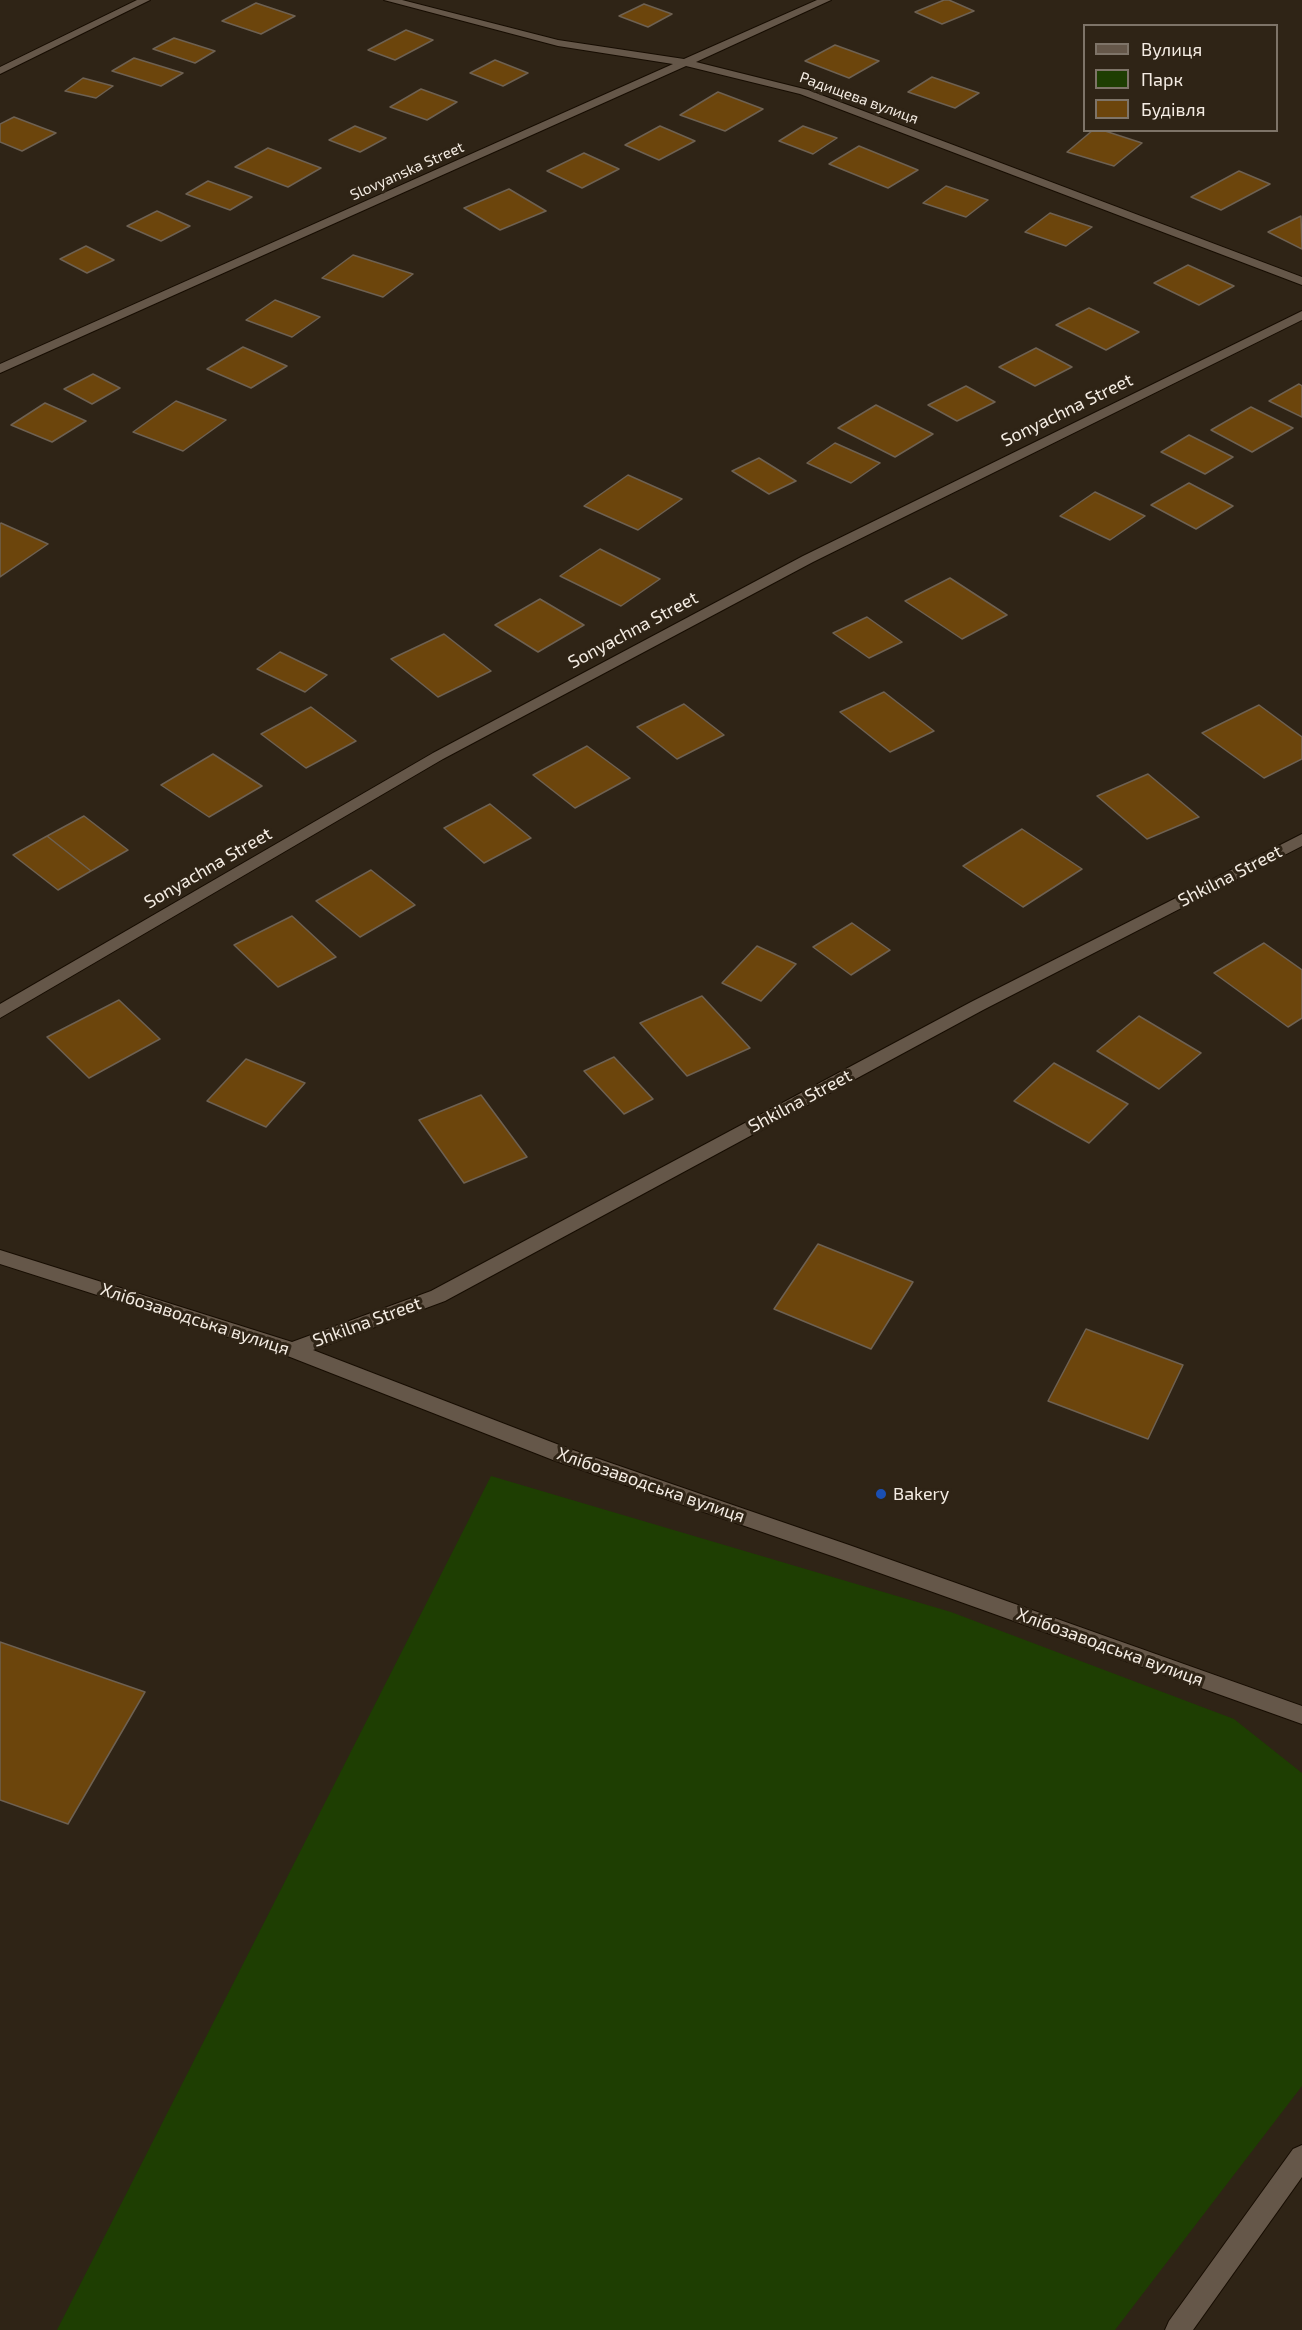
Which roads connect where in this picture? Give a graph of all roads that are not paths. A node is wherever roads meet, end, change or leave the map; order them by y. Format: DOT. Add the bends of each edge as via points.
graph roads {
  1 [pos="145,0"];
  2 [pos="389,0"];
  3 [pos="826,0"];
  4 [pos="686,63"];
  5 [pos="0,72"];
  6 [pos="1302,281"];
  7 [pos="1302,315"];
  8 [pos="0,369"];
  9 [pos="1302,839"];
  10 [pos="0,1012"];
  11 [pos="0,1257"];
  12 [pos="292,1350"];
  13 [pos="1302,1715"];
  14 [pos="1302,2157"];
  15 [pos="1178,2330"];
  1 -- 5 [label="street"];
  2 -- 4 [label="street, Радищева вулиця" via="558,44"];
  3 -- 4 [label="street, Slovyanska Street"];
  4 -- 6 [label="street, Радищева вулиця" via="804,93"];
  4 -- 8 [label="street, Slovyanska Street"];
  7 -- 10 [label="street, Sonyachna Street" via="808,559 438,756"];
  9 -- 12 [label="street, Shkilna Street" via="977,1005 438,1296"];
  11 -- 12 [label="street, Хлібозаводська вулиця"];
  12 -- 13 [label="street, Хлібозаводська вулиця" via="560,1454"];
  14 -- 15 [label="street"];
}
